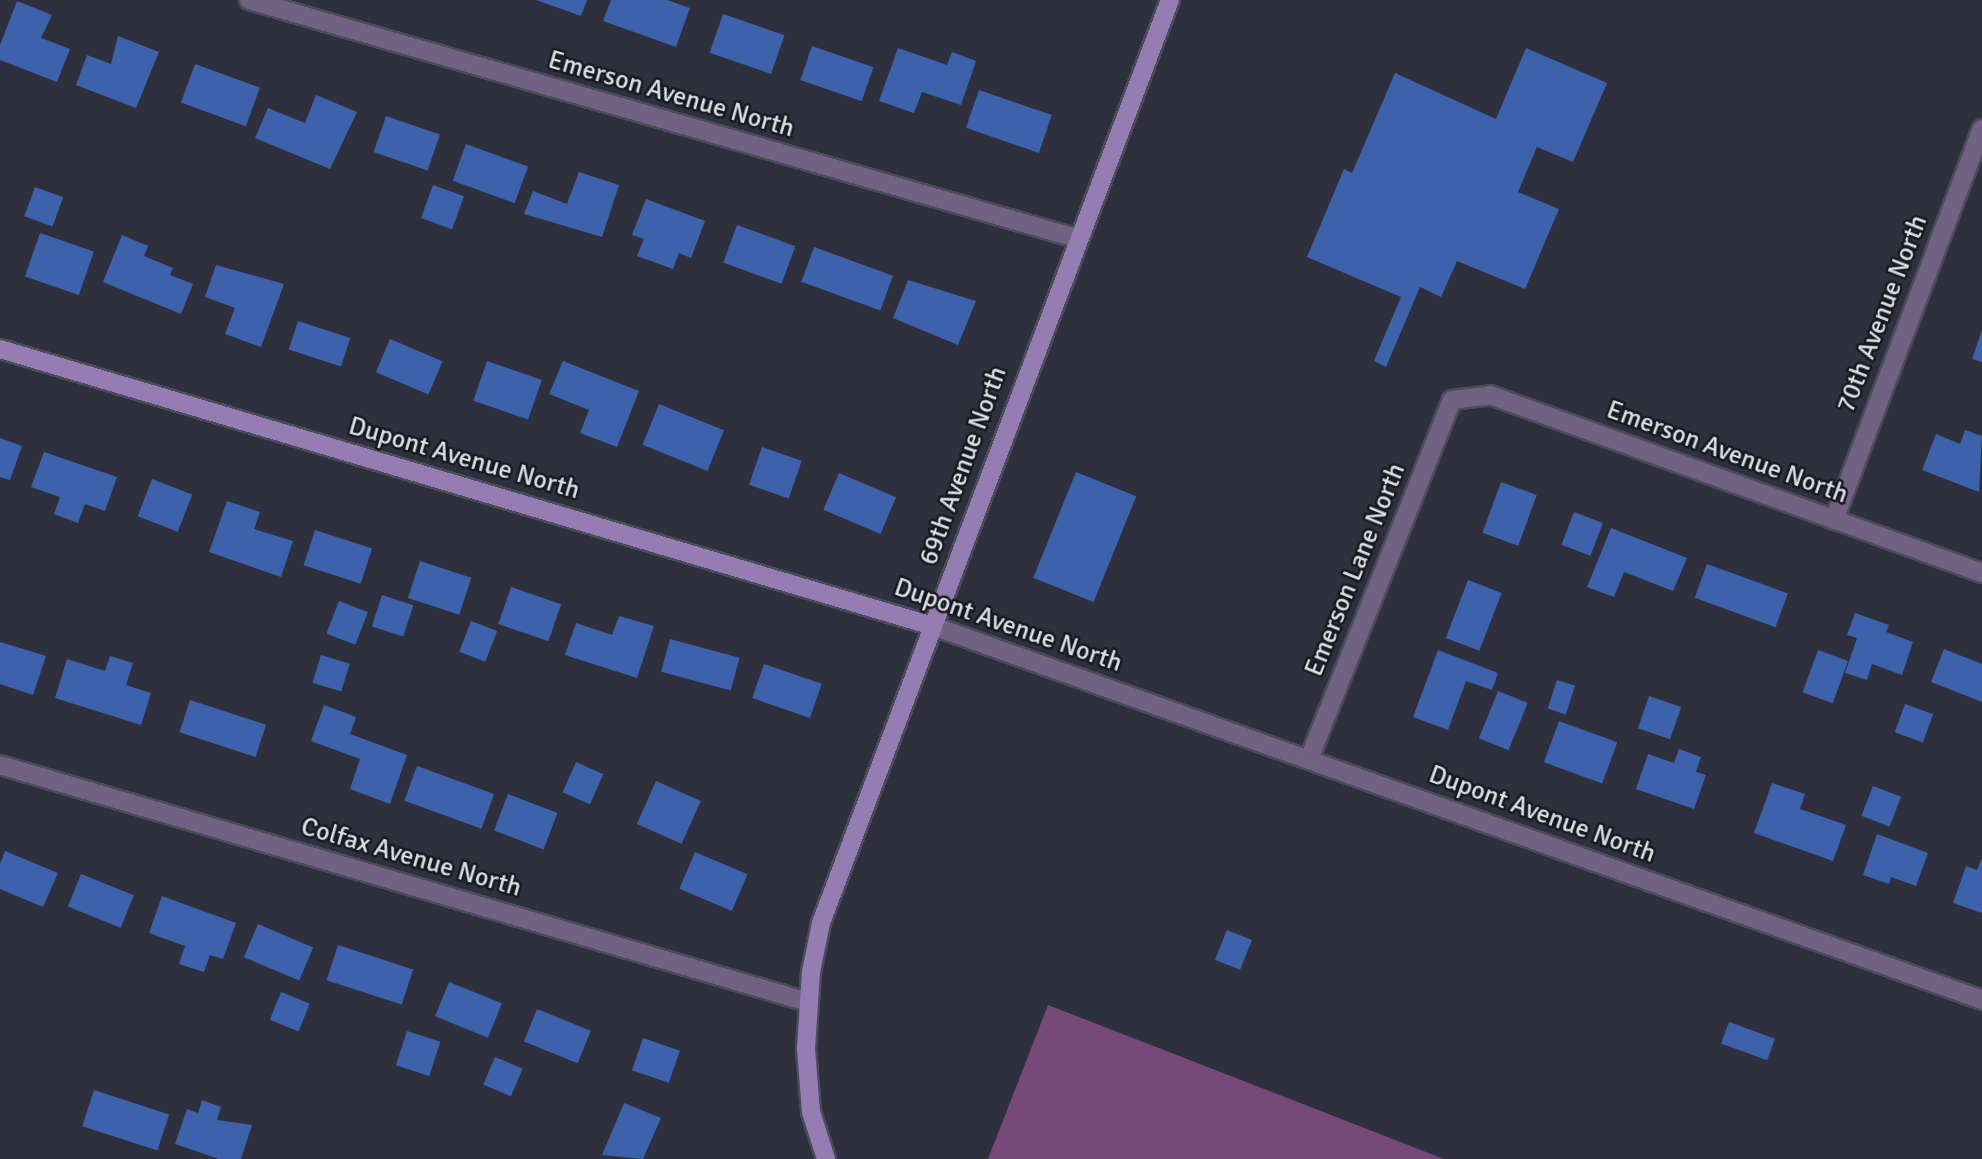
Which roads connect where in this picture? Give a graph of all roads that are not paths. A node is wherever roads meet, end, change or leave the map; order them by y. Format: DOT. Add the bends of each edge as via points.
graph roads {
  1 [pos="249,0"];
  2 [pos="1170,0"];
  3 [pos="1980,139"];
  4 [pos="1079,239"];
  5 [pos="0,349"];
  6 [pos="1452,400"];
  7 [pos="1834,520"];
  8 [pos="1982,573"];
  9 [pos="933,626"];
  10 [pos="1310,759"];
  11 [pos="0,765"];
  12 [pos="1982,1000"];
  13 [pos="808,1002"];
  14 [pos="825,1159"];
  1 -- 4 [label="street, Emerson Avenue North"];
  2 -- 4 [label="street, 69th Avenue North"];
  3 -- 7 [label="street, 70th Avenue North"];
  4 -- 9 [label="street, 69th Avenue North"];
  5 -- 9 [label="street, Dupont Avenue North"];
  6 -- 7 [label="street, Emerson Avenue North" via="1490,395"];
  6 -- 10 [label="street, Emerson Lane North"];
  7 -- 8 [label="street, Emerson Avenue North"];
  9 -- 10 [label="street, Dupont Avenue North"];
  9 -- 13 [label="street, 69th Avenue North" via="821,923"];
  10 -- 12 [label="street, Dupont Avenue North"];
  11 -- 13 [label="street, Colfax Avenue North"];
  13 -- 14 [label="street, 69th Avenue North" via="811,1112"];
}
